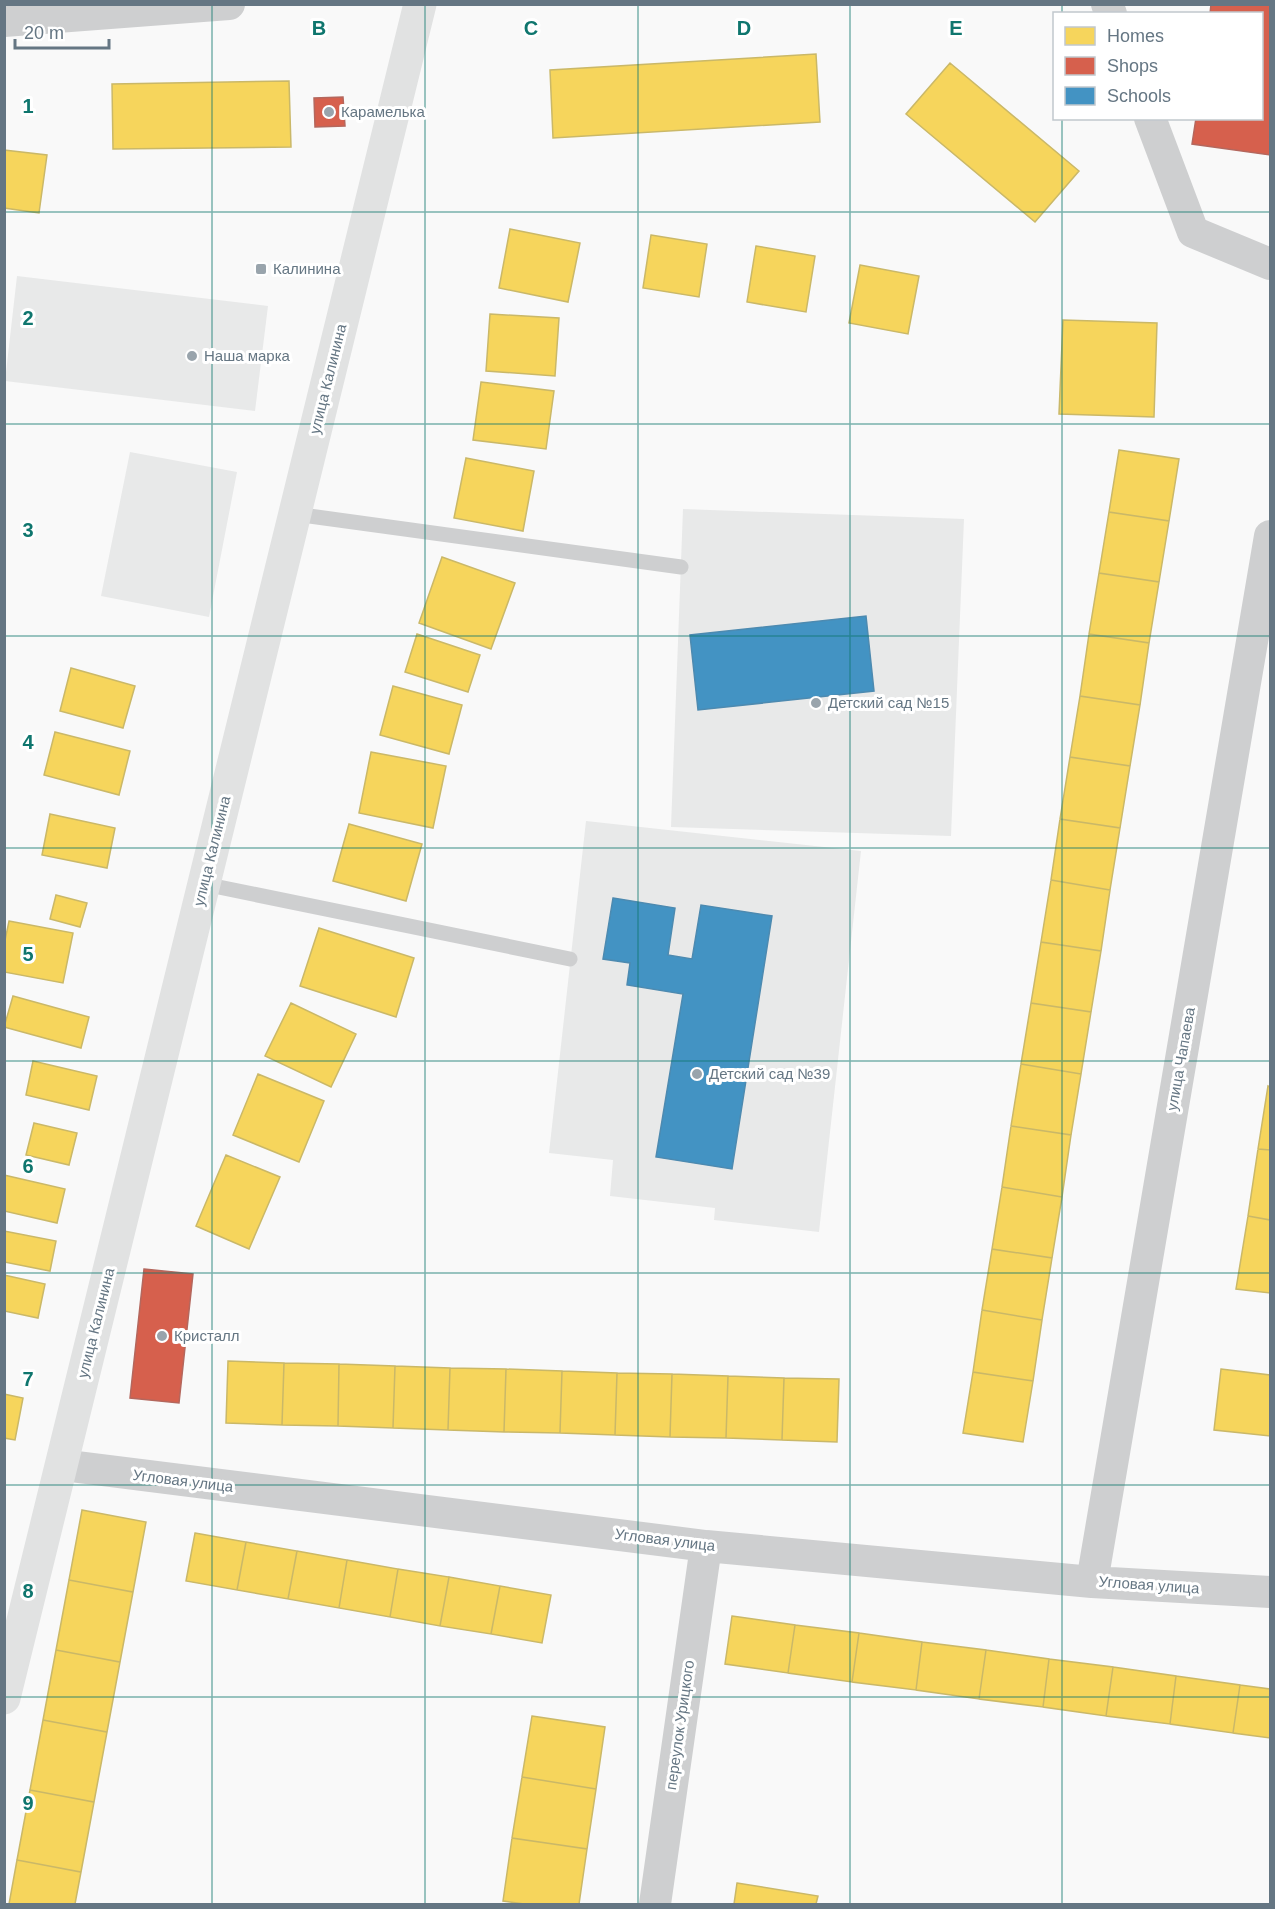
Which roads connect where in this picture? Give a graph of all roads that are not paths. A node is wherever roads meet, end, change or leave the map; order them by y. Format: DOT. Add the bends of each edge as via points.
graph roads {
  1 [pos="229,4"];
  2 [pos="420,4"];
  3 [pos="4,21"];
  4 [pos="1151,120"];
  5 [pos="1270,264"];
  6 [pos="295,514"];
  7 [pos="1270,536"];
  8 [pos="681,567"];
  9 [pos="204,884"];
  10 [pos="570,959"];
  11 [pos="62,1466"];
  12 [pos="706,1546"];
  13 [pos="1092,1582"];
  14 [pos="1270,1592"];
  15 [pos="4,1698"];
  16 [pos="655,1905"];
  1 -- 3 [label="street"];
  2 -- 6 [label="street, улица Калинина"];
  4 -- 5 [label="street" via="1192,232"];
  6 -- 8 [label="lane"];
  6 -- 9 [label="street, улица Калинина"];
  7 -- 13 [label="street, улица Чапаева"];
  9 -- 10 [label="lane"];
  9 -- 11 [label="street, улица Калинина"];
  11 -- 12 [label="street, Угловая улица"];
  11 -- 15 [label="street, улица Калинина"];
  12 -- 13 [label="street, Угловая улица"];
  12 -- 16 [label="street, переулок Урицкого"];
  13 -- 14 [label="street, Угловая улица"];
}
